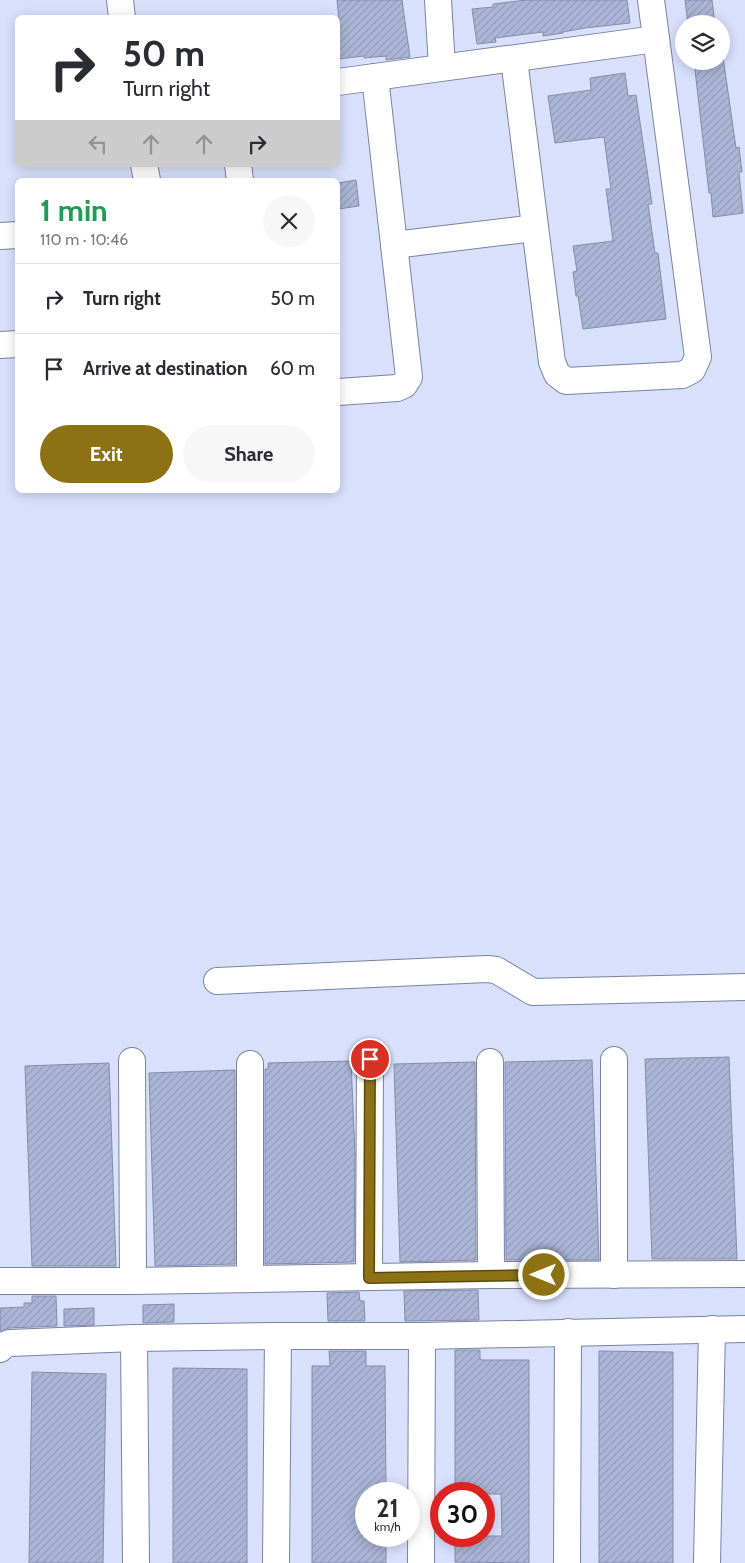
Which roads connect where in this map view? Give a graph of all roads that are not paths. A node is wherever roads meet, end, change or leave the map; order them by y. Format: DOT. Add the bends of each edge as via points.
graph roads {
  1 [pos="120,0"];
  2 [pos="438,0"];
  3 [pos="651,0"];
  4 [pos="122,15"];
  5 [pos="656,40"];
  6 [pos="514,59"];
  7 [pos="442,67"];
  8 [pos="375,76"];
  9 [pos="340,82"];
  10 [pos="535,228"];
  11 [pos="15,235"];
  12 [pos="0,236"];
  13 [pos="394,245"];
  14 [pos="15,344"];
  15 [pos="0,345"];
  16 [pos="340,392"];
  17 [pos="216,981"];
  18 [pos="745,987"];
  19 [pos="370,1059"];
  20 [pos="132,1060"];
  21 [pos="614,1060"];
  22 [pos="490,1062"];
  23 [pos="250,1064"];
  24 [pos="745,1274"];
  25 [pos="491,1275"];
  26 [pos="614,1275"];
  27 [pos="250,1278"];
  28 [pos="369,1278"];
  29 [pos="0,1281"];
  30 [pos="134,1281"];
  31 [pos="712,1329"];
  32 [pos="745,1329"];
  33 [pos="568,1332"];
  34 [pos="278,1336"];
  35 [pos="422,1336"];
  36 [pos="134,1338"];
  37 [pos="0,1349"];
  38 [pos="136,1563"];
  39 [pos="276,1563"];
  40 [pos="421,1563"];
  41 [pos="567,1563"];
  42 [pos="707,1563"];
  1 -- 4 [label="street"];
  2 -- 7 [label="street"];
  3 -- 5 [label="street"];
  5 -- 6 [label="street"];
  5 -- 10 [label="street" via="698,357 692,370 682,375 566,381 557,374 552,362"];
  6 -- 7 [label="street"];
  6 -- 10 [label="street"];
  7 -- 8 [label="street"];
  8 -- 9 [label="street"];
  8 -- 13 [label="street"];
  10 -- 13 [label="street"];
  11 -- 12 [label="street"];
  13 -- 16 [label="street" via="409,377 404,385 397,388"];
  14 -- 15 [label="street"];
  17 -- 18 [label="street" via="487,969 496,970 533,992"];
  19 -- 28 [label="street"];
  20 -- 30 [label="street"];
  21 -- 26 [label="street"];
  22 -- 25 [label="street"];
  23 -- 27 [label="street"];
  24 -- 26 [label="street"];
  25 -- 26 [label="street"];
  25 -- 28 [label="street"];
  27 -- 28 [label="street"];
  27 -- 30 [label="street"];
  29 -- 30 [label="street"];
  31 -- 32 [label="street"];
  31 -- 33 [label="street"];
  31 -- 42 [label="street"];
  33 -- 35 [label="street"];
  33 -- 41 [label="street"];
  34 -- 35 [label="street"];
  34 -- 36 [label="street"];
  34 -- 39 [label="street"];
  35 -- 40 [label="street"];
  36 -- 37 [label="street" via="10,1343"];
  36 -- 38 [label="street"];
}
